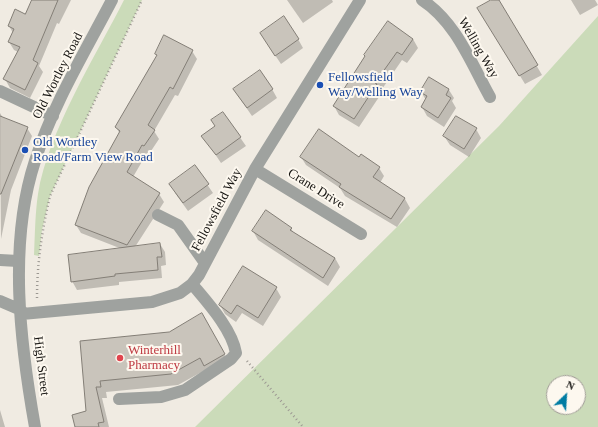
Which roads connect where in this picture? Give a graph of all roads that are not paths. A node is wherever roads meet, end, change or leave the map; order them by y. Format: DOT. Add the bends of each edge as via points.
graph roads {
  1 [pos="112,0"];
  2 [pos="360,0"];
  3 [pos="422,0"];
  4 [pos="0,91"];
  5 [pos="490,97"];
  6 [pos="53,116"];
  7 [pos="256,169"];
  8 [pos="158,215"];
  9 [pos="361,234"];
  10 [pos="0,260"];
  11 [pos="18,261"];
  12 [pos="205,263"];
  13 [pos="192,284"];
  14 [pos="0,301"];
  15 [pos="22,312"];
  16 [pos="119,399"];
  17 [pos="35,427"];
  1 -- 6 [label="street, Old Wortley Road"];
  2 -- 7 [label="street, Fellowsfield Way"];
  3 -- 5 [label="street, Welling Way" via="436,10 450,26"];
  4 -- 6 [label="street"];
  6 -- 11 [label="street, Old Wortley Road" via="26,193"];
  7 -- 9 [label="street, Crane Drive"];
  7 -- 12 [label="street, Fellowsfield Way"];
  8 -- 12 [label="street" via="178,225"];
  10 -- 11 [label="street"];
  11 -- 15 [label="street, High Street"];
  12 -- 13 [label="street, Fellowsfield Way"];
  13 -- 15 [label="street, Fellowsfield Way" via="180,293 152,302 36,313"];
  13 -- 16 [label="street" via="212,309 234,345 236,353 185,390 161,397"];
  14 -- 15 [label="street"];
  15 -- 17 [label="street, High Street" via="25,366"];
}
